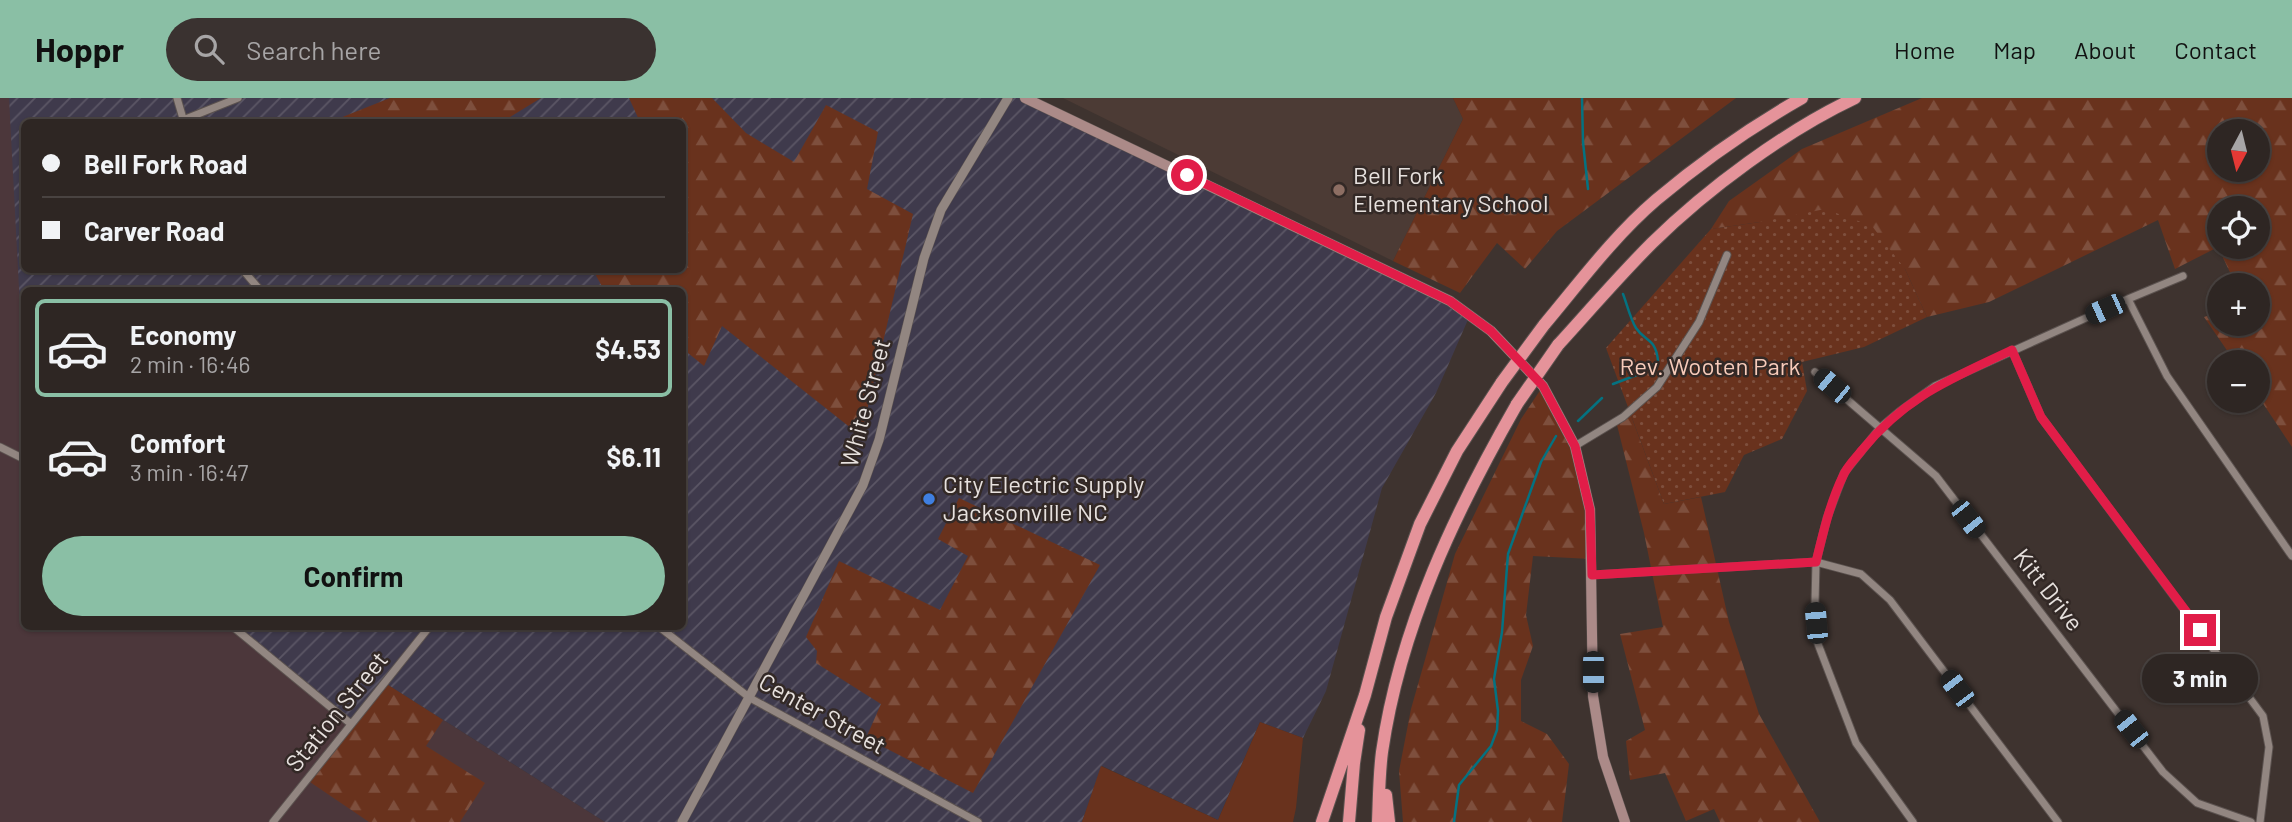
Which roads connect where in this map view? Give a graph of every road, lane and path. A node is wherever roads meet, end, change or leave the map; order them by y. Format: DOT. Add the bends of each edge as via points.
graph roads {
  1 [pos="177,98"];
  2 [pos="238,98"];
  3 [pos="1008,98"];
  4 [pos="1025,98"];
  5 [pos="1802,98"];
  6 [pos="1855,98"];
  7 [pos="183,119"];
  8 [pos="189,119"];
  9 [pos="1727,255"];
  10 [pos="246,273"];
  11 [pos="2183,276"];
  12 [pos="257,287"];
  13 [pos="2128,299"];
  14 [pos="2012,350"];
  15 [pos="1815,372"];
  16 [pos="1880,428"];
  17 [pos="1575,446"];
  18 [pos="0,447"];
  19 [pos="21,458"];
  20 [pos="2292,555"];
  21 [pos="1816,562"];
  22 [pos="1592,575"];
  23 [pos="237,630"];
  24 [pos="427,630"];
  25 [pos="663,630"];
  26 [pos="1365,695"];
  27 [pos="750,698"];
  28 [pos="351,724"];
  29 [pos="1382,753"];
  30 [pos="273,822"];
  31 [pos="682,822"];
  32 [pos="978,822"];
  33 [pos="1322,822"];
  34 [pos="1349,822"];
  35 [pos="1378,822"];
  36 [pos="1389,822"];
  37 [pos="1625,822"];
  38 [pos="1913,822"];
  39 [pos="2058,822"];
  40 [pos="2252,822"];
  41 [pos="2260,822"];
  1 -- 7 [label="street"];
  2 -- 8 [label="street"];
  3 -- 27 [label="street, White Street" via="941,210 863,485"];
  4 -- 17 [label="main road" via="1450,301 1491,331 1543,386"];
  5 -- 26 [label="highway, bridge" via="1712,156 1655,201 1601,255 1544,325 1457,451 1420,524 1386,617"];
  6 -- 29 [label="highway, bridge" via="1774,145 1708,194 1653,242 1558,345 1479,469 1450,530 1416,614"];
  9 -- 17 [label="street" via="1699,322 1657,387 1623,417"];
  10 -- 12 [label="street"];
  11 -- 13 [label="street"];
  13 -- 14 [label="street"];
  13 -- 20 [label="street" via="2167,376"];
  14 -- 16 [label="street" via="1935,386"];
  14 -- 41 [label="street" via="2041,417 2263,716 2270,747"];
  15 -- 16 [label="street, Kitt Drive"];
  16 -- 21 [label="street" via="1844,473"];
  16 -- 40 [label="street, Kitt Drive" via="1936,476 2163,772 2197,803"];
  17 -- 22 [label="main road" via="1590,510"];
  18 -- 19 [label="street"];
  21 -- 22 [label="street"];
  21 -- 38 [label="street" via="1818,644 1833,688 1856,743"];
  21 -- 39 [label="street" via="1861,574 1890,600"];
  22 -- 37 [label="main road" via="1593,696 1603,757"];
  23 -- 28 [label="street"];
  24 -- 28 [label="street, Station Street"];
  25 -- 27 [label="street, Center Street"];
  26 -- 33 [label="highway"];
  26 -- 34 [label="highway"];
  27 -- 31 [label="street, White Street"];
  27 -- 32 [label="street, Center Street"];
  28 -- 30 [label="street, Station Street"];
  29 -- 35 [label="highway"];
  29 -- 36 [label="highway"];
}
